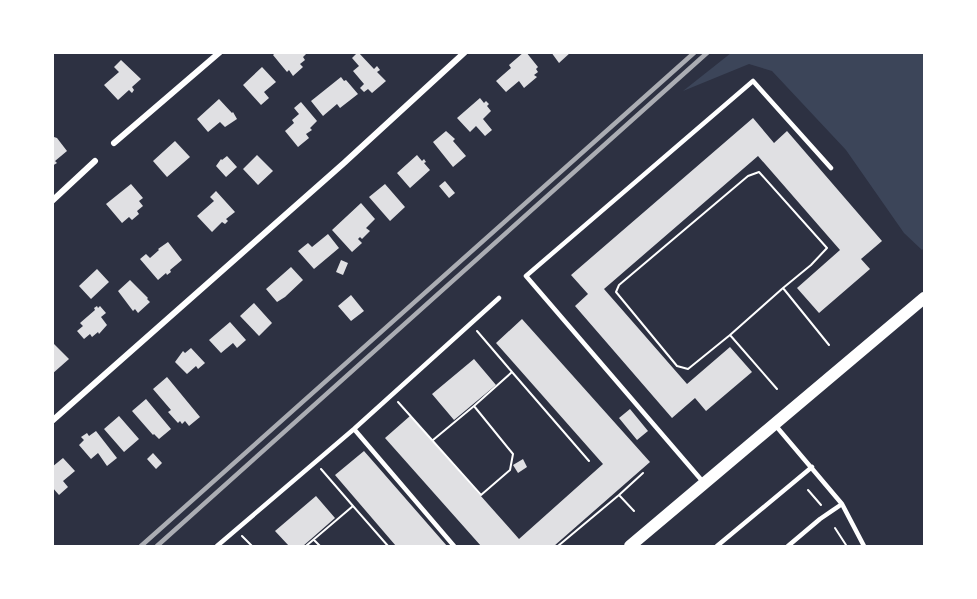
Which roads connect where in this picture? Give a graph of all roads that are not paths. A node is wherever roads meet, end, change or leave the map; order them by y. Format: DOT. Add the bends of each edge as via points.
graph roads {
  1 [pos="220,52"];
  2 [pos="465,52"];
  3 [pos="114,143"];
  4 [pos="95,161"];
  5 [pos="831,168"];
  6 [pos="52,201"];
  7 [pos="499,298"];
  8 [pos="924,298"];
  9 [pos="52,421"];
  10 [pos="774,424"];
  11 [pos="354,429"];
  12 [pos="812,467"];
  13 [pos="704,483"];
  14 [pos="842,504"];
  15 [pos="217,546"];
  16 [pos="454,546"];
  17 [pos="630,546"];
  18 [pos="717,546"];
  19 [pos="788,546"];
  20 [pos="864,546"];
  1 -- 3 [label="street"];
  2 -- 9 [label="street"];
  4 -- 6 [label="street"];
  5 -- 13 [label="lane" via="753,81 526,276"];
  7 -- 11 [label="lane"];
  8 -- 10 [label="main road"];
  10 -- 12 [label="lane"];
  10 -- 13 [label="main road"];
  11 -- 15 [label="lane"];
  11 -- 16 [label="lane"];
  12 -- 14 [label="lane"];
  12 -- 18 [label="lane"];
  13 -- 17 [label="main road"];
  14 -- 19 [label="lane"];
  14 -- 20 [label="lane"];
}
